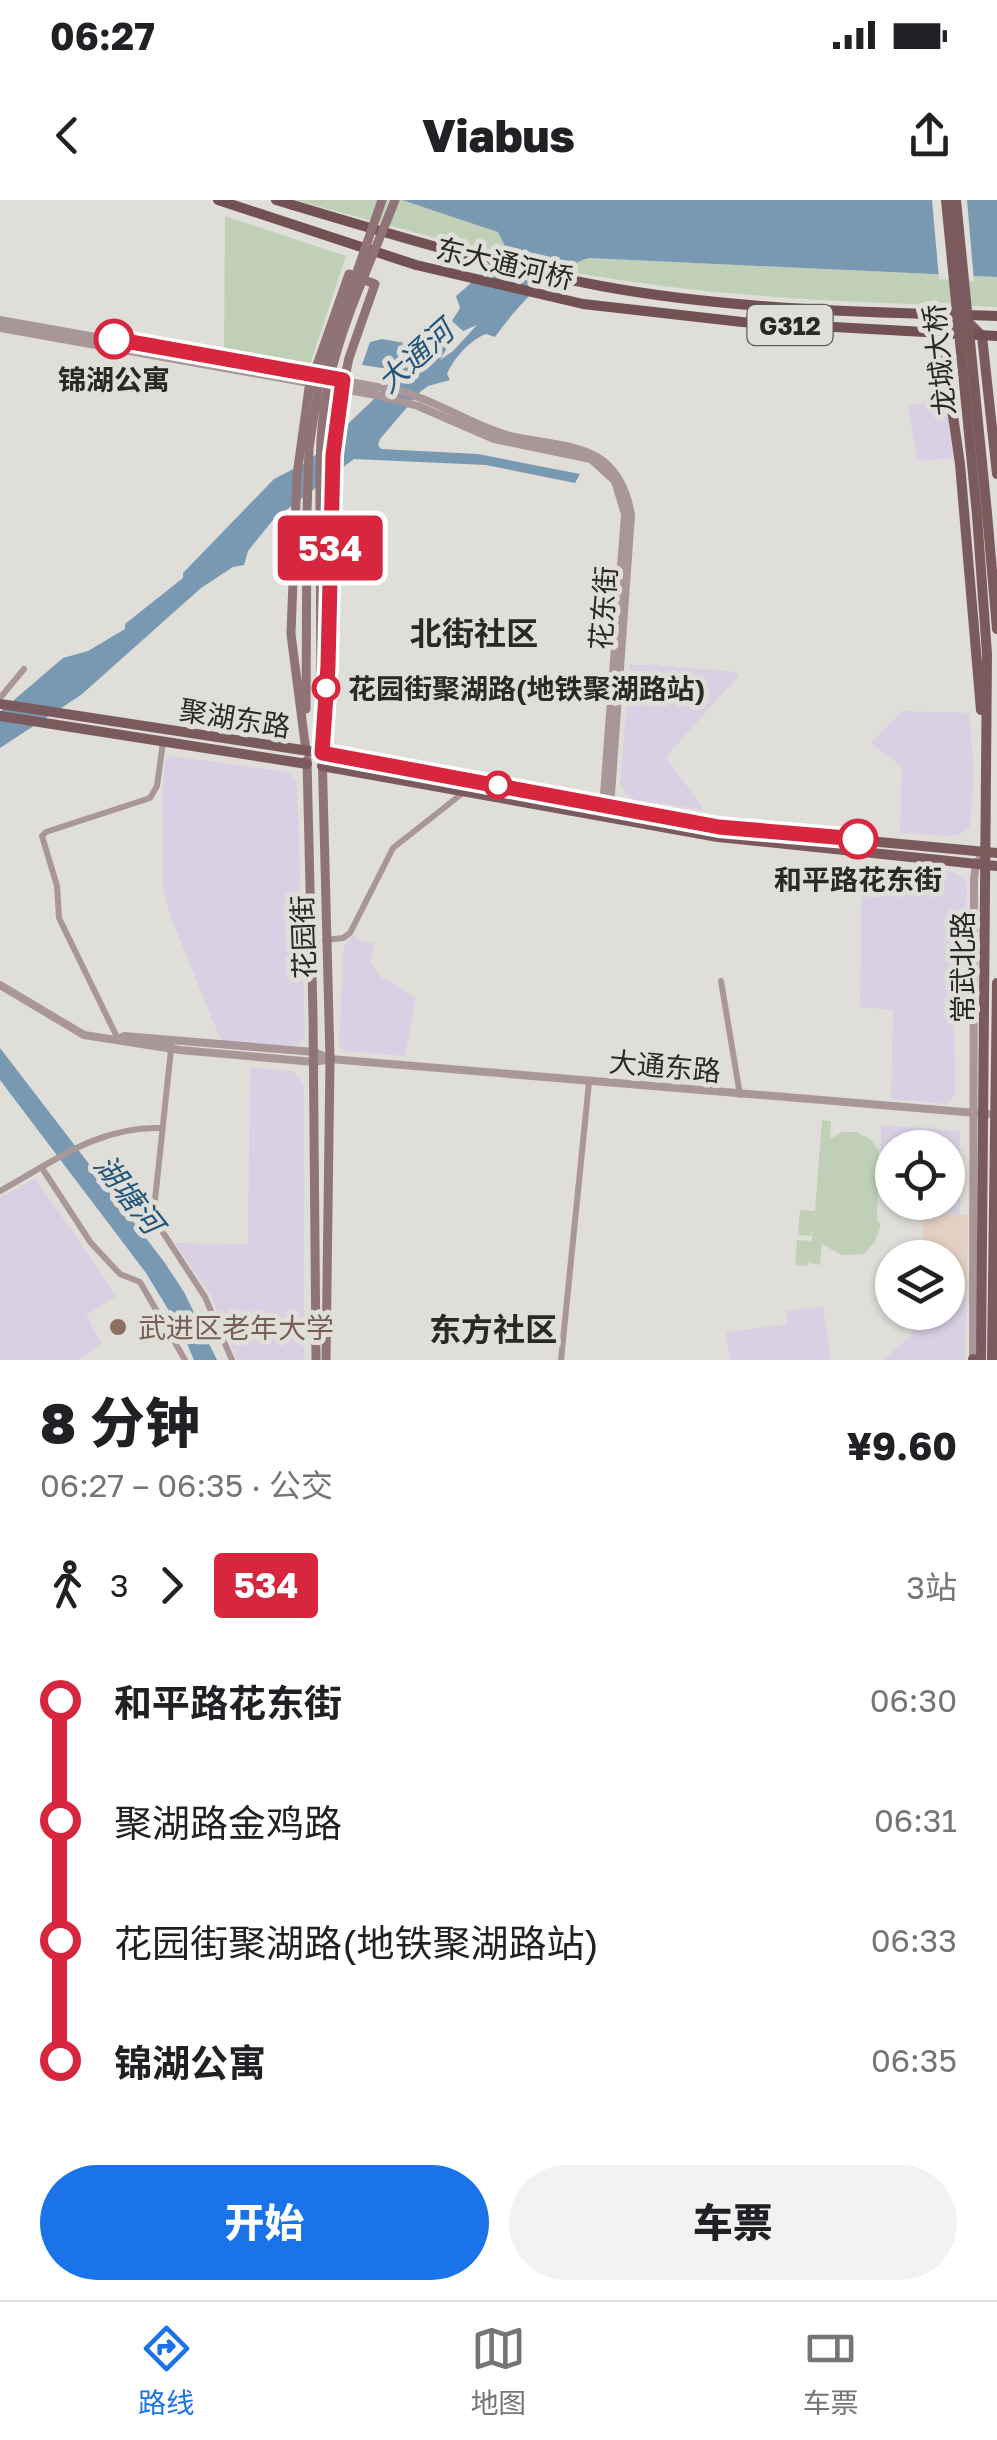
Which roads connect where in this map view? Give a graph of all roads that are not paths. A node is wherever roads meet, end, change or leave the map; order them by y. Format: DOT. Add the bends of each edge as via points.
graph roads {
  1 [pos="218,200"];
  2 [pos="276,200"];
  3 [pos="382,200"];
  4 [pos="395,200"];
  5 [pos="946,200"];
  6 [pos="956,200"];
  7 [pos="961,315"];
  8 [pos="997,316"];
  9 [pos="0,320"];
  10 [pos="0,328"];
  11 [pos="941,333"];
  12 [pos="982,336"];
  13 [pos="997,336"];
  14 [pos="312,379"];
  15 [pos="342,384"];
  16 [pos="997,474"];
  17 [pos="982,514"];
  18 [pos="997,629"];
  19 [pos="24,669"];
  20 [pos="1,706"];
  21 [pos="163,742"];
  22 [pos="322,753"];
  23 [pos="307,757"];
  24 [pos="986,758"];
  25 [pos="322,766"];
  26 [pos="465,792"];
  27 [pos="606,811"];
  28 [pos="992,852"];
  29 [pos="986,864"];
  30 [pos="325,940"];
  31 [pos="721,981"];
  32 [pos="997,983"];
  33 [pos="0,985"];
  34 [pos="118,1039"];
  35 [pos="171,1044"];
  36 [pos="314,1057"];
  37 [pos="330,1059"];
  38 [pos="589,1082"];
  39 [pos="740,1096"];
  40 [pos="988,1114"];
  41 [pos="161,1128"];
  42 [pos="42,1168"];
  43 [pos="0,1192"];
  44 [pos="994,1357"];
  45 [pos="186,1360"];
  46 [pos="232,1360"];
  47 [pos="316,1360"];
  48 [pos="326,1360"];
  49 [pos="561,1360"];
  50 [pos="973,1360"];
  51 [pos="981,1360"];
  1 -- 11 [label="highway, 东大通河桥 / G312" via="416,265 584,304 742,322"];
  2 -- 7 [label="highway, 东大通河桥 / G312" via="438,248 604,286 744,304"];
  3 -- 23 [label="main road, 花园街, bridge" via="319,381 308,448"];
  4 -- 22 [label="main road, 花园街, bridge" via="328,382 320,444"];
  5 -- 17 [label="main road, 龙城大桥, bridge"];
  6 -- 17 [label="main road, 龙城大桥, bridge"];
  7 -- 8 [label="highway, G312"];
  7 -- 11 [label="main road"];
  7 -- 12 [label="main road"];
  9 -- 14 [label="street"];
  10 -- 14 [label="street"];
  11 -- 12 [label="highway, G312"];
  11 -- 24 [label="main road" via="960,464"];
  12 -- 13 [label="highway, G312"];
  12 -- 16 [label="main road"];
  14 -- 15 [label="street"];
  14 -- 15 [label="main road" via="349,274 376,284"];
  14 -- 23 [label="main road" via="294,514 292,634"];
  15 -- 22 [label="main road"];
  15 -- 27 [label="street, 花东街" via="420,402 494,439 591,459 624,488 632,528"];
  17 -- 18 [label="main road"];
  17 -- 24 [label="main road, 常武北路"];
  19 -- 20 [label="street"];
  20 -- 21 [label="main road, 聚湖东路" via="43,722"];
  20 -- 23 [label="main road, 聚湖东路"];
  21 -- 23 [label="main road, 聚湖东路"];
  21 -- 34 [label="street" via="150,798 42,836 59,918"];
  22 -- 23 [label="main road, 聚湖东路"];
  22 -- 25 [label="main road, 花园街"];
  22 -- 27 [label="main road, 聚湖东路"];
  23 -- 25 [label="main road, 聚湖东路"];
  23 -- 36 [label="main road, 花园街"];
  24 -- 28 [label="main road, 常武北路"];
  25 -- 26 [label="main road, 聚湖东路"];
  25 -- 30 [label="main road, 花园街"];
  26 -- 27 [label="main road, 聚湖东路"];
  26 -- 30 [label="street" via="393,848 350,933"];
  27 -- 28 [label="main road, 聚湖东路"];
  27 -- 29 [label="main road, 聚湖东路" via="718,837"];
  28 -- 29 [label="main road, 常武北路"];
  29 -- 40 [label="main road, 常武北路"];
  30 -- 37 [label="main road, 花园街"];
  31 -- 39 [label="street"];
  32 -- 40 [label="main road, 常武北路"];
  33 -- 34 [label="street, 大通东路" via="84,1035"];
  34 -- 35 [label="street, 大通东路"];
  35 -- 36 [label="street, 大通东路"];
  35 -- 41 [label="street"];
  36 -- 37 [label="street, 大通东路"];
  36 -- 47 [label="main road, 花园街"];
  37 -- 38 [label="street, 大通东路"];
  37 -- 48 [label="main road, 花园街"];
  38 -- 39 [label="street, 大通东路"];
  38 -- 49 [label="street"];
  39 -- 40 [label="street, 大通东路"];
  40 -- 44 [label="main road, 常武北路"];
  40 -- 50 [label="street"];
  40 -- 51 [label="main road, 常武北路"];
  41 -- 42 [label="street" via="101,1135"];
  41 -- 46 [label="street" via="155,1200 162,1231 205,1297"];
  42 -- 43 [label="street"];
  42 -- 45 [label="street" via="91,1243 120,1274 140,1282"];
}
